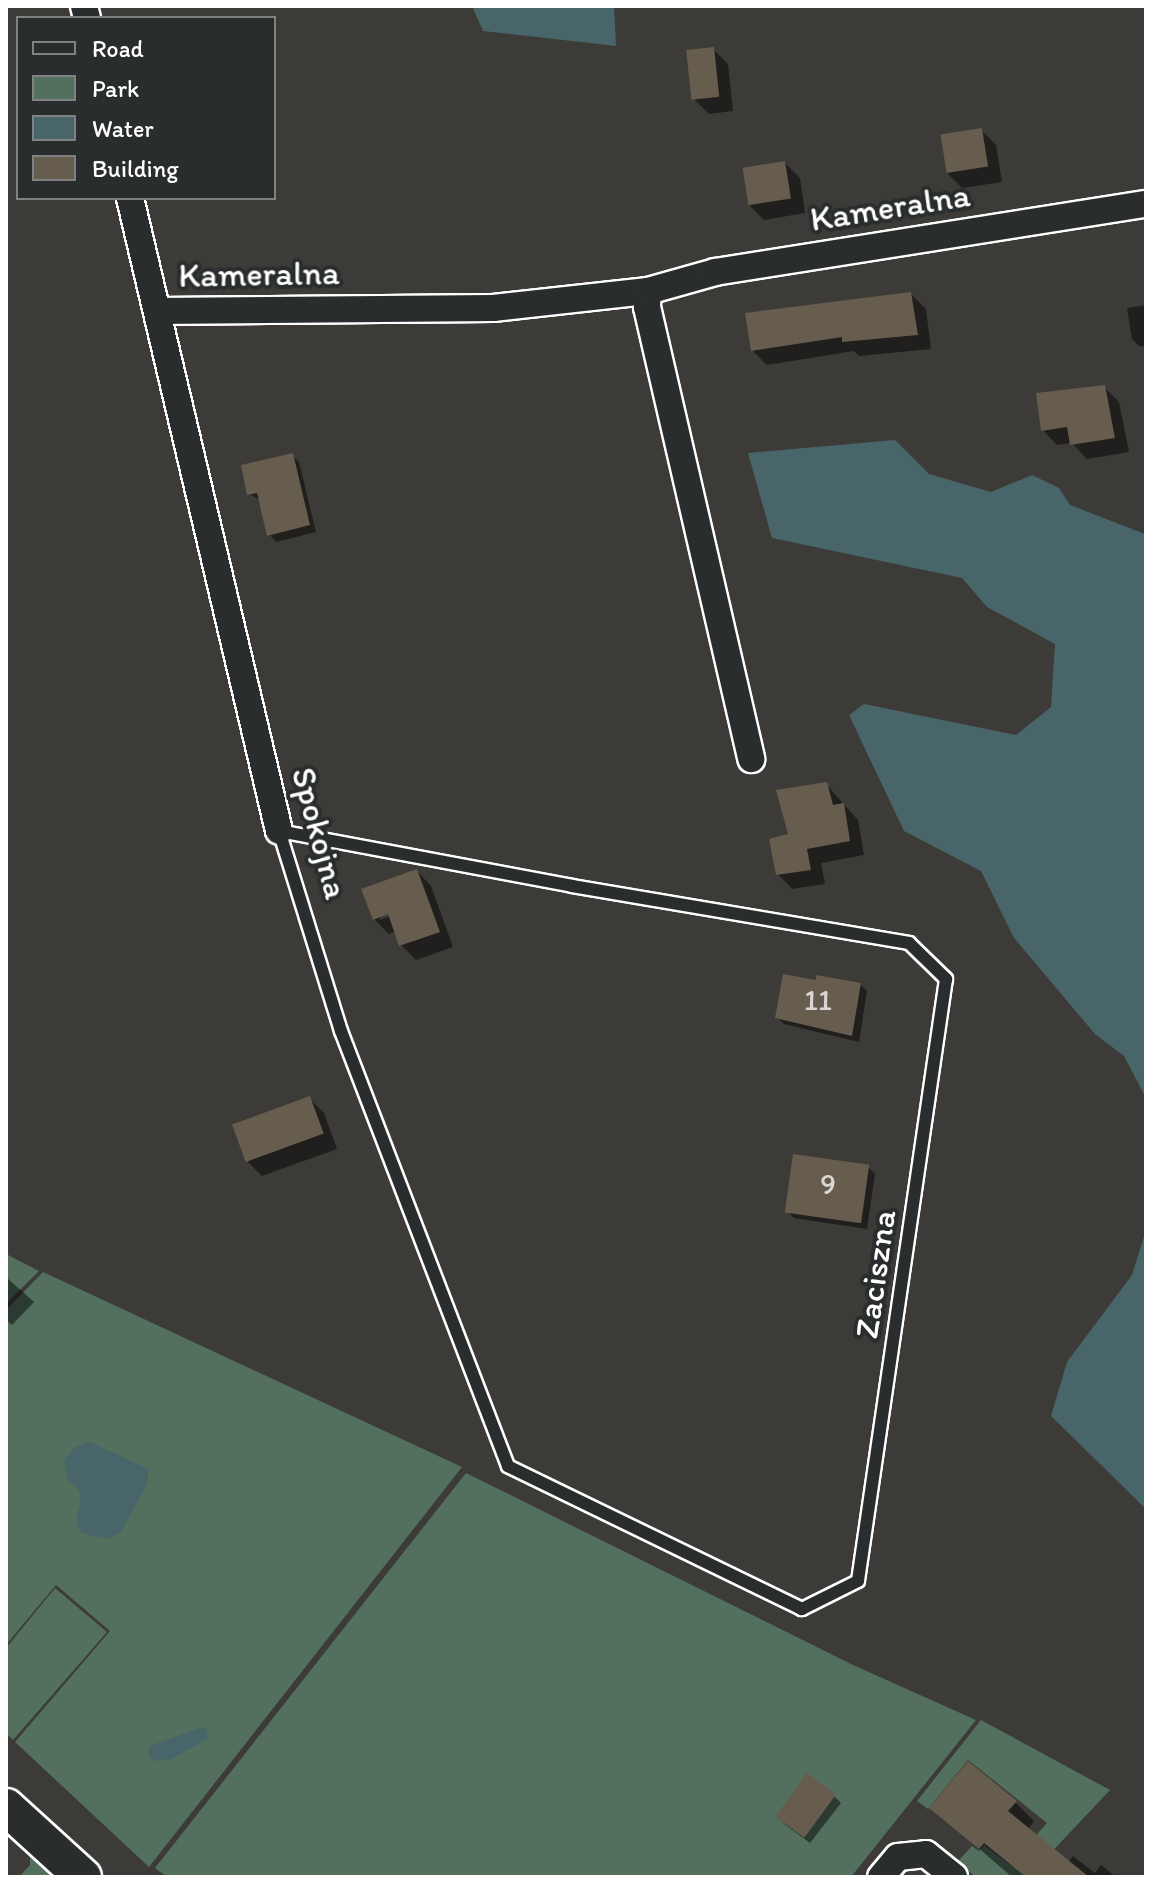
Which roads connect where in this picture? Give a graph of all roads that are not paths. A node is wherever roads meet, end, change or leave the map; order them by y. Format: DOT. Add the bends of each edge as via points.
graph roads {
  1 [pos="130,200"];
  2 [pos="1146,204"];
  3 [pos="648,291"];
  4 [pos="157,311"];
  5 [pos="751,759"];
  6 [pos="279,831"];
  7 [pos="508,1466"];
  8 [pos="6,1807"];
  9 [pos="83,1877"];
  10 [pos="881,1877"];
  11 [pos="954,1877"];
  1 -- 4 [label="street, Spokojna"];
  2 -- 3 [label="street, Kameralna" via="715,272"];
  3 -- 4 [label="street, Kameralna" via="493,308"];
  3 -- 5 [label="street" via="647,307"];
  4 -- 6 [label="street, Spokojna"];
  6 -- 7 [label="lane, Spokojna" via="341,1031"];
  6 -- 7 [label="lane, Zaciszna" via="909,943 946,979 858,1581 802,1609"];
  8 -- 9 [label="street"];
  10 -- 11 [label="street" via="898,1857 926,1854"];
}
